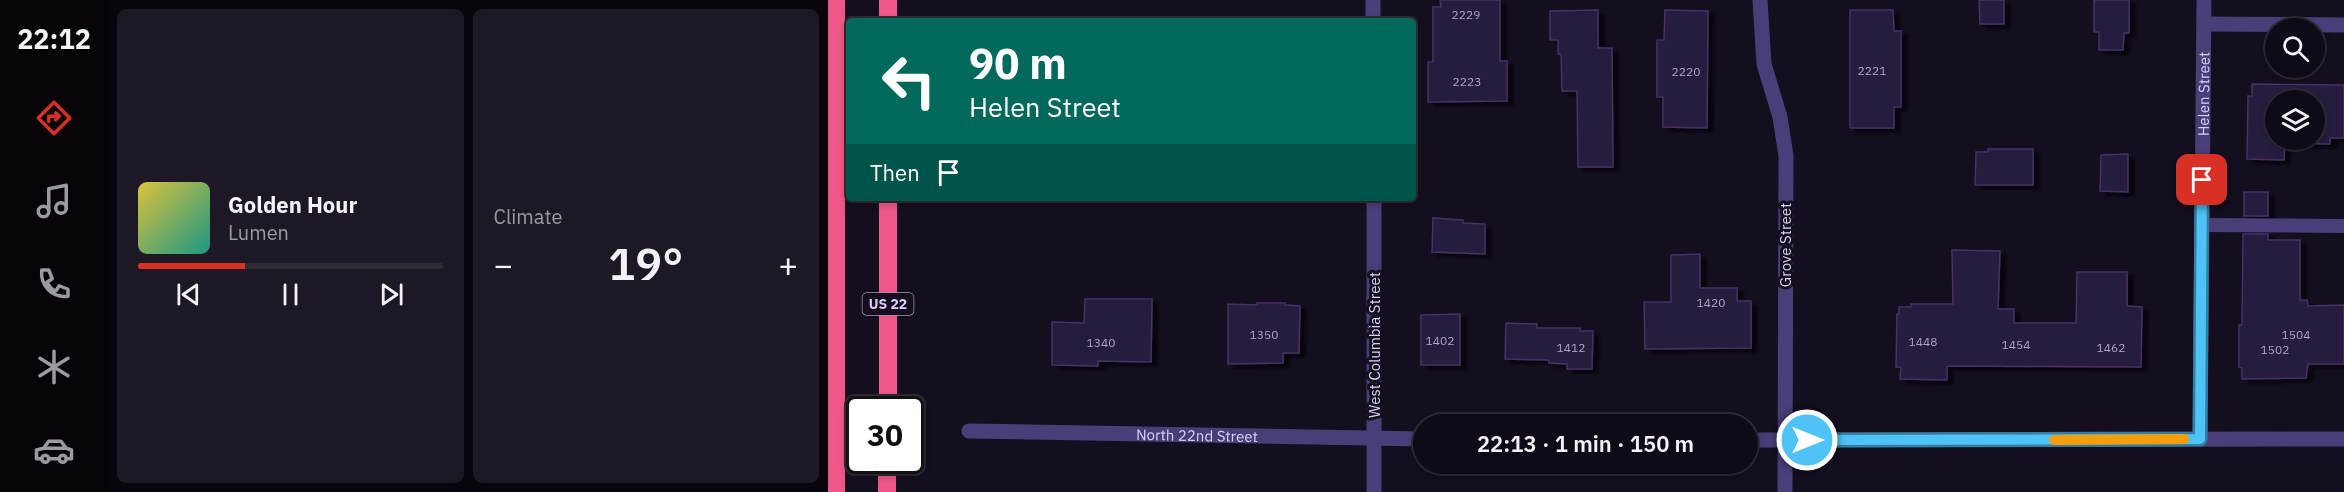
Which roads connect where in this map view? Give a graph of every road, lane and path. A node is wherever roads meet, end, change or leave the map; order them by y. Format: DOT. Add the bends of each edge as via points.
graph roads {
  1 [pos="836,0"];
  2 [pos="888,0"];
  3 [pos="1373,0"];
  4 [pos="1761,0"];
  5 [pos="2204,0"];
  6 [pos="888,18"];
  7 [pos="1373,18"];
  8 [pos="2204,24"];
  9 [pos="2344,25"];
  10 [pos="888,201"];
  11 [pos="1374,201"];
  12 [pos="2202,225"];
  13 [pos="2344,226"];
  14 [pos="888,396"];
  15 [pos="969,431"];
  16 [pos="1374,439"];
  17 [pos="1413,439"];
  18 [pos="2200,439"];
  19 [pos="2344,439"];
  20 [pos="1758,440"];
  21 [pos="1785,440"];
  22 [pos="888,474"];
  23 [pos="836,492"];
  24 [pos="887,492"];
  25 [pos="1374,492"];
  26 [pos="1785,492"];
  1 -- 23 [label="highway"];
  2 -- 6 [label="highway"];
  3 -- 7 [label="street"];
  4 -- 21 [label="street, Grove Street" via="1764,64 1780,117 1786,156"];
  5 -- 8 [label="street, Helen Street"];
  8 -- 9 [label="street"];
  8 -- 12 [label="street, Helen Street"];
  10 -- 14 [label="highway, US 22"];
  11 -- 16 [label="street, West Columbia Street"];
  12 -- 13 [label="lane"];
  12 -- 18 [label="street, Helen Street"];
  15 -- 16 [label="street, North 22nd Street"];
  16 -- 17 [label="street, North 22nd Street"];
  16 -- 25 [label="street, West Columbia Street"];
  18 -- 19 [label="street"];
  18 -- 21 [label="street"];
  20 -- 21 [label="street"];
  21 -- 26 [label="street, Grove Street"];
  22 -- 24 [label="highway"];
}
